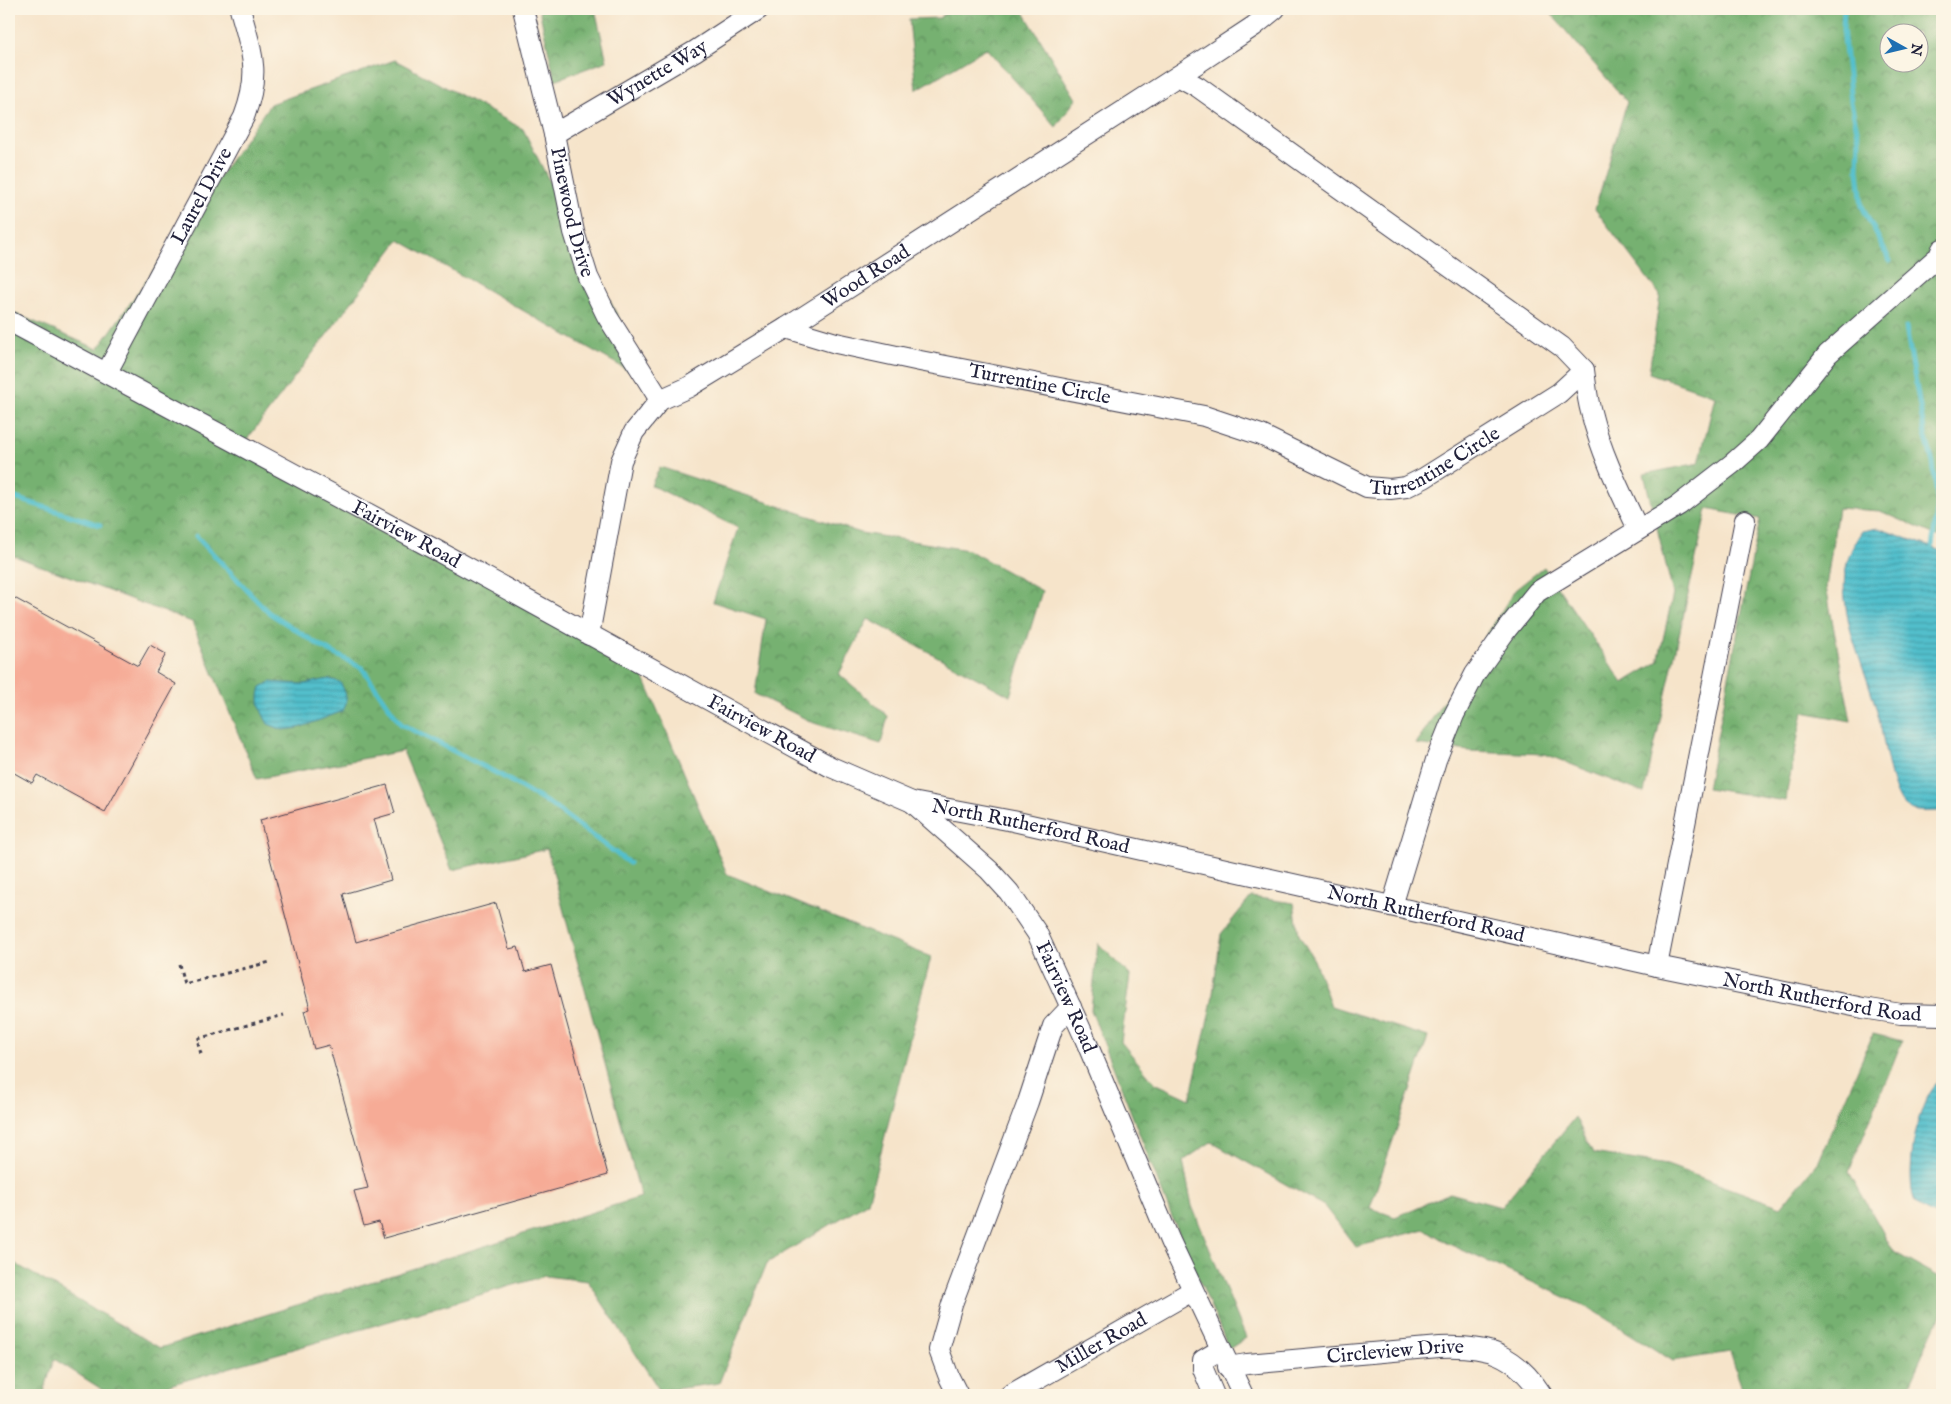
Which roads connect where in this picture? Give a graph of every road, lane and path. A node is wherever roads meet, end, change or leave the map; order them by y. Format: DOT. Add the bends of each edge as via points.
graph roads {
  1 [pos="240,9"];
  2 [pos="523,9"];
  3 [pos="759,9"];
  4 [pos="1275,9"];
  5 [pos="1178,76"];
  6 [pos="554,134"];
  7 [pos="1942,249"];
  8 [pos="9,322"];
  9 [pos="786,328"];
  10 [pos="1584,370"];
  11 [pos="107,372"];
  12 [pos="660,400"];
  13 [pos="1745,520"];
  14 [pos="1638,529"];
  15 [pos="590,635"];
  16 [pos="912,802"];
  17 [pos="1392,906"];
  18 [pos="270,962"];
  19 [pos="179,964"];
  20 [pos="1657,966"];
  21 [pos="1071,1007"];
  22 [pos="284,1015"];
  23 [pos="1942,1015"];
  24 [pos="201,1054"];
  25 [pos="1192,1291"];
  26 [pos="1224,1358"];
  27 [pos="1238,1394"];
  28 [pos="958,1395"];
  29 [pos="1010,1395"];
  30 [pos="1214,1395"];
  31 [pos="1542,1395"];
  1 -- 11 [label="street, Laurel Drive" via="254,65 252,96 244,117"];
  2 -- 6 [label="street, Pinewood Drive"];
  3 -- 6 [label="street, Wynette Way" via="695,51"];
  4 -- 5 [label="street, Wood Road"];
  5 -- 9 [label="street, Wood Road"];
  5 -- 10 [label="street" via="1198,87 1555,341"];
  6 -- 12 [label="street, Pinewood Drive" via="574,232 588,277 607,316"];
  7 -- 14 [label="street" via="1939,256 1828,354 1759,440 1679,505"];
  8 -- 11 [label="street, Fairview Road"];
  9 -- 10 [label="street, Turrentine Circle" via="920,361 1204,416 1261,436 1356,483 1378,489 1406,487 1424,478 1559,393"];
  9 -- 12 [label="street, Wood Road" via="689,387"];
  10 -- 14 [label="street" via="1590,410 1600,443"];
  11 -- 15 [label="street, Fairview Road"];
  12 -- 15 [label="street, Wood Road" via="634,432 621,461"];
  13 -- 20 [label="street"];
  14 -- 17 [label="street" via="1538,592 1475,674 1436,760"];
  15 -- 16 [label="street, Fairview Road" via="831,767"];
  16 -- 17 [label="street, North Rutherford Road" via="1022,823"];
  16 -- 21 [label="street, Fairview Road" via="990,870 1009,892 1037,934"];
  17 -- 20 [label="street, North Rutherford Road"];
  18 -- 19 [label="path" via="184,984"];
  20 -- 23 [label="street, North Rutherford Road" via="1863,1008 1901,1014"];
  21 -- 25 [label="street, Fairview Road"];
  21 -- 28 [label="street" via="1053,1026 1022,1121 952,1304 939,1350"];
  22 -- 24 [label="path" via="197,1039"];
  25 -- 26 [label="street, Fairview Road"];
  25 -- 29 [label="street, Miller Road"];
  26 -- 27 [label="street, Fairview Road"];
  26 -- 30 [label="street" via="1203,1360 1203,1369"];
  26 -- 31 [label="street, Circleview Drive" via="1266,1362 1464,1346 1482,1348 1501,1354 1517,1365"];
}
